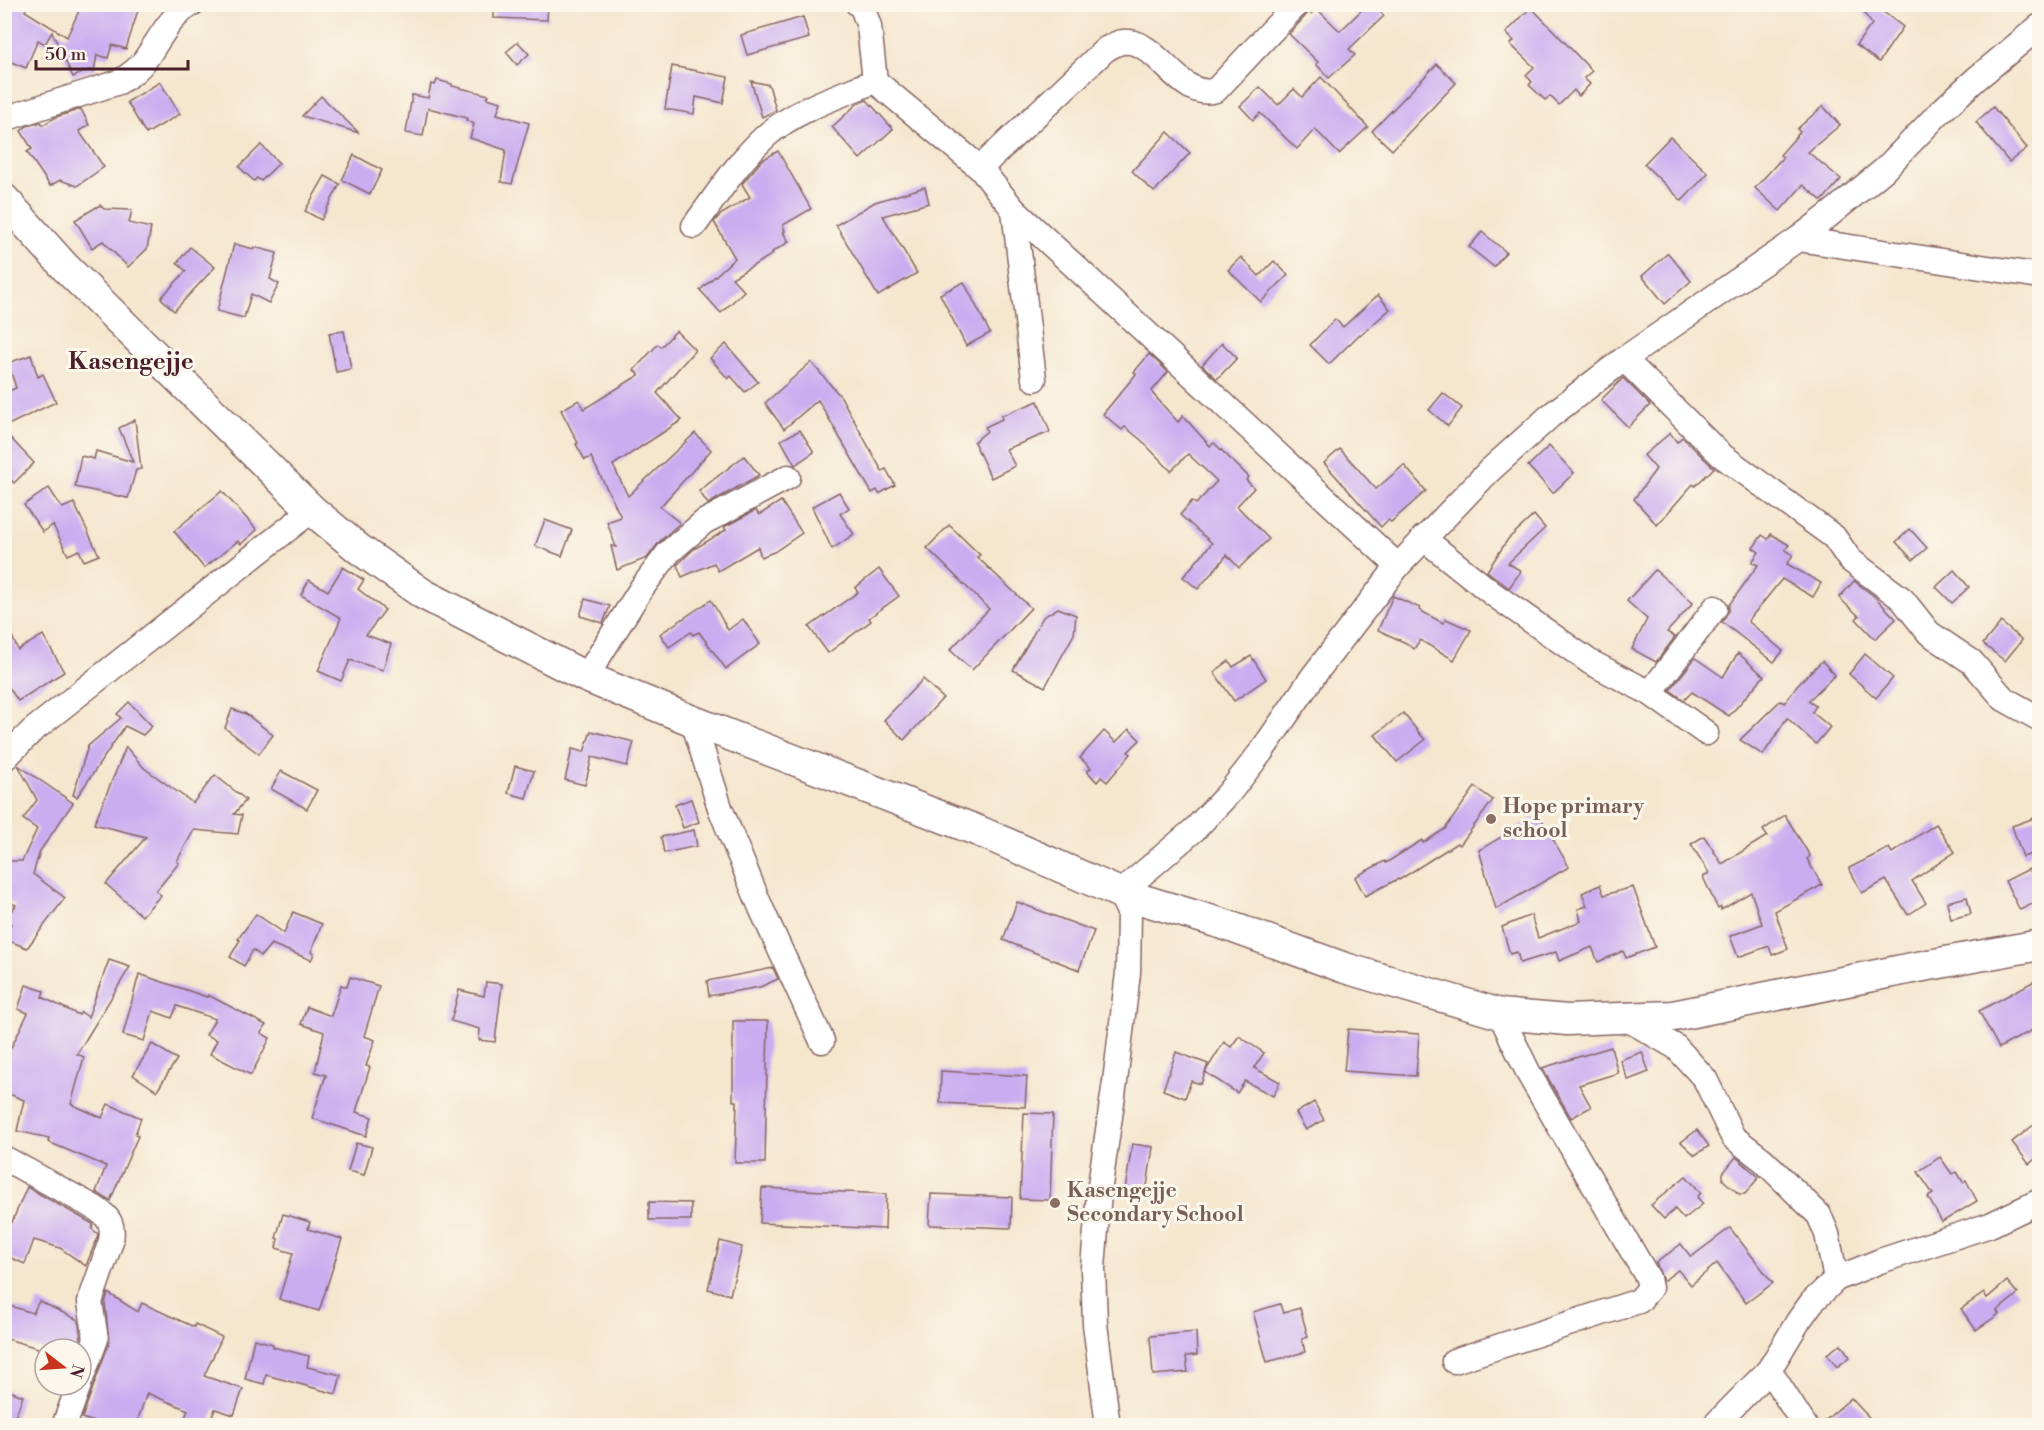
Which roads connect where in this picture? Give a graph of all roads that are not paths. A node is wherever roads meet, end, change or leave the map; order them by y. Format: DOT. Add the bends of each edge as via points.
graph roads {
  1 [pos="192,4"];
  2 [pos="1297,4"];
  3 [pos="861,5"];
  4 [pos="2040,26"];
  5 [pos="875,81"];
  6 [pos="4,119"];
  7 [pos="980,168"];
  8 [pos="4,199"];
  9 [pos="1014,210"];
  10 [pos="694,226"];
  11 [pos="1798,239"];
  12 [pos="2040,276"];
  13 [pos="1624,359"];
  14 [pos="1034,379"];
  15 [pos="788,477"];
  16 [pos="312,510"];
  17 [pos="1423,538"];
  18 [pos="1398,567"];
  19 [pos="1715,608"];
  20 [pos="586,677"];
  21 [pos="1650,693"];
  22 [pos="2040,719"];
  23 [pos="693,721"];
  24 [pos="1706,733"];
  25 [pos="4,759"];
  26 [pos="1120,893"];
  27 [pos="2040,945"];
  28 [pos="1500,1014"];
  29 [pos="1624,1017"];
  30 [pos="822,1041"];
  31 [pos="4,1158"];
  32 [pos="2040,1201"];
  33 [pos="1836,1279"];
  34 [pos="93,1347"];
  35 [pos="1454,1361"];
  36 [pos="1769,1370"];
  37 [pos="74,1397"];
  38 [pos="64,1425"];
  39 [pos="1108,1425"];
  40 [pos="1714,1425"];
  41 [pos="1805,1425"];
  1 -- 6 [label="street" via="175,18 132,74"];
  2 -- 7 [label="street" via="1216,90 1208,92 1195,90 1144,48 1121,41 1106,49"];
  3 -- 5 [label="street" via="869,26"];
  4 -- 11 [label="street" via="1939,113 1884,170"];
  5 -- 7 [label="street"];
  5 -- 10 [label="street" via="801,112 768,134 739,164"];
  7 -- 9 [label="street"];
  8 -- 16 [label="street" via="65,267"];
  9 -- 14 [label="street"];
  9 -- 18 [label="street"];
  11 -- 12 [label="street"];
  11 -- 13 [label="street"];
  13 -- 17 [label="street" via="1550,416"];
  13 -- 22 [label="street" via="1721,455 1834,537 1850,560 1902,599 1929,633 1972,662 2004,699"];
  15 -- 20 [label="street" via="704,522 669,552"];
  16 -- 20 [label="street" via="423,594"];
  16 -- 25 [label="street" via="32,731"];
  17 -- 18 [label="street"];
  17 -- 21 [label="street" via="1493,594 1590,662"];
  18 -- 26 [label="street" via="1229,793 1195,830"];
  19 -- 21 [label="street"];
  20 -- 23 [label="street"];
  21 -- 24 [label="street"];
  23 -- 26 [label="street" via="981,832"];
  23 -- 30 [label="street" via="720,808 760,908"];
  26 -- 28 [label="street" via="1223,924 1345,968"];
  26 -- 39 [label="street" via="1129,912 1128,963 1094,1269 1095,1324"];
  27 -- 29 [label="street" via="1673,1016"];
  28 -- 29 [label="street" via="1567,1020"];
  28 -- 35 [label="street" via="1530,1076 1648,1278 1650,1288 1639,1300"];
  29 -- 33 [label="street" via="1676,1047 1705,1079 1733,1137 1763,1160 1819,1215"];
  31 -- 34 [label="street" via="95,1208 111,1221 111,1241 90,1302 96,1339"];
  32 -- 33 [label="street" via="1990,1225"];
  33 -- 36 [label="street" via="1812,1302"];
  36 -- 40 [label="street"];
  36 -- 41 [label="street"];
  37 -- 38 [label="street"];
}
